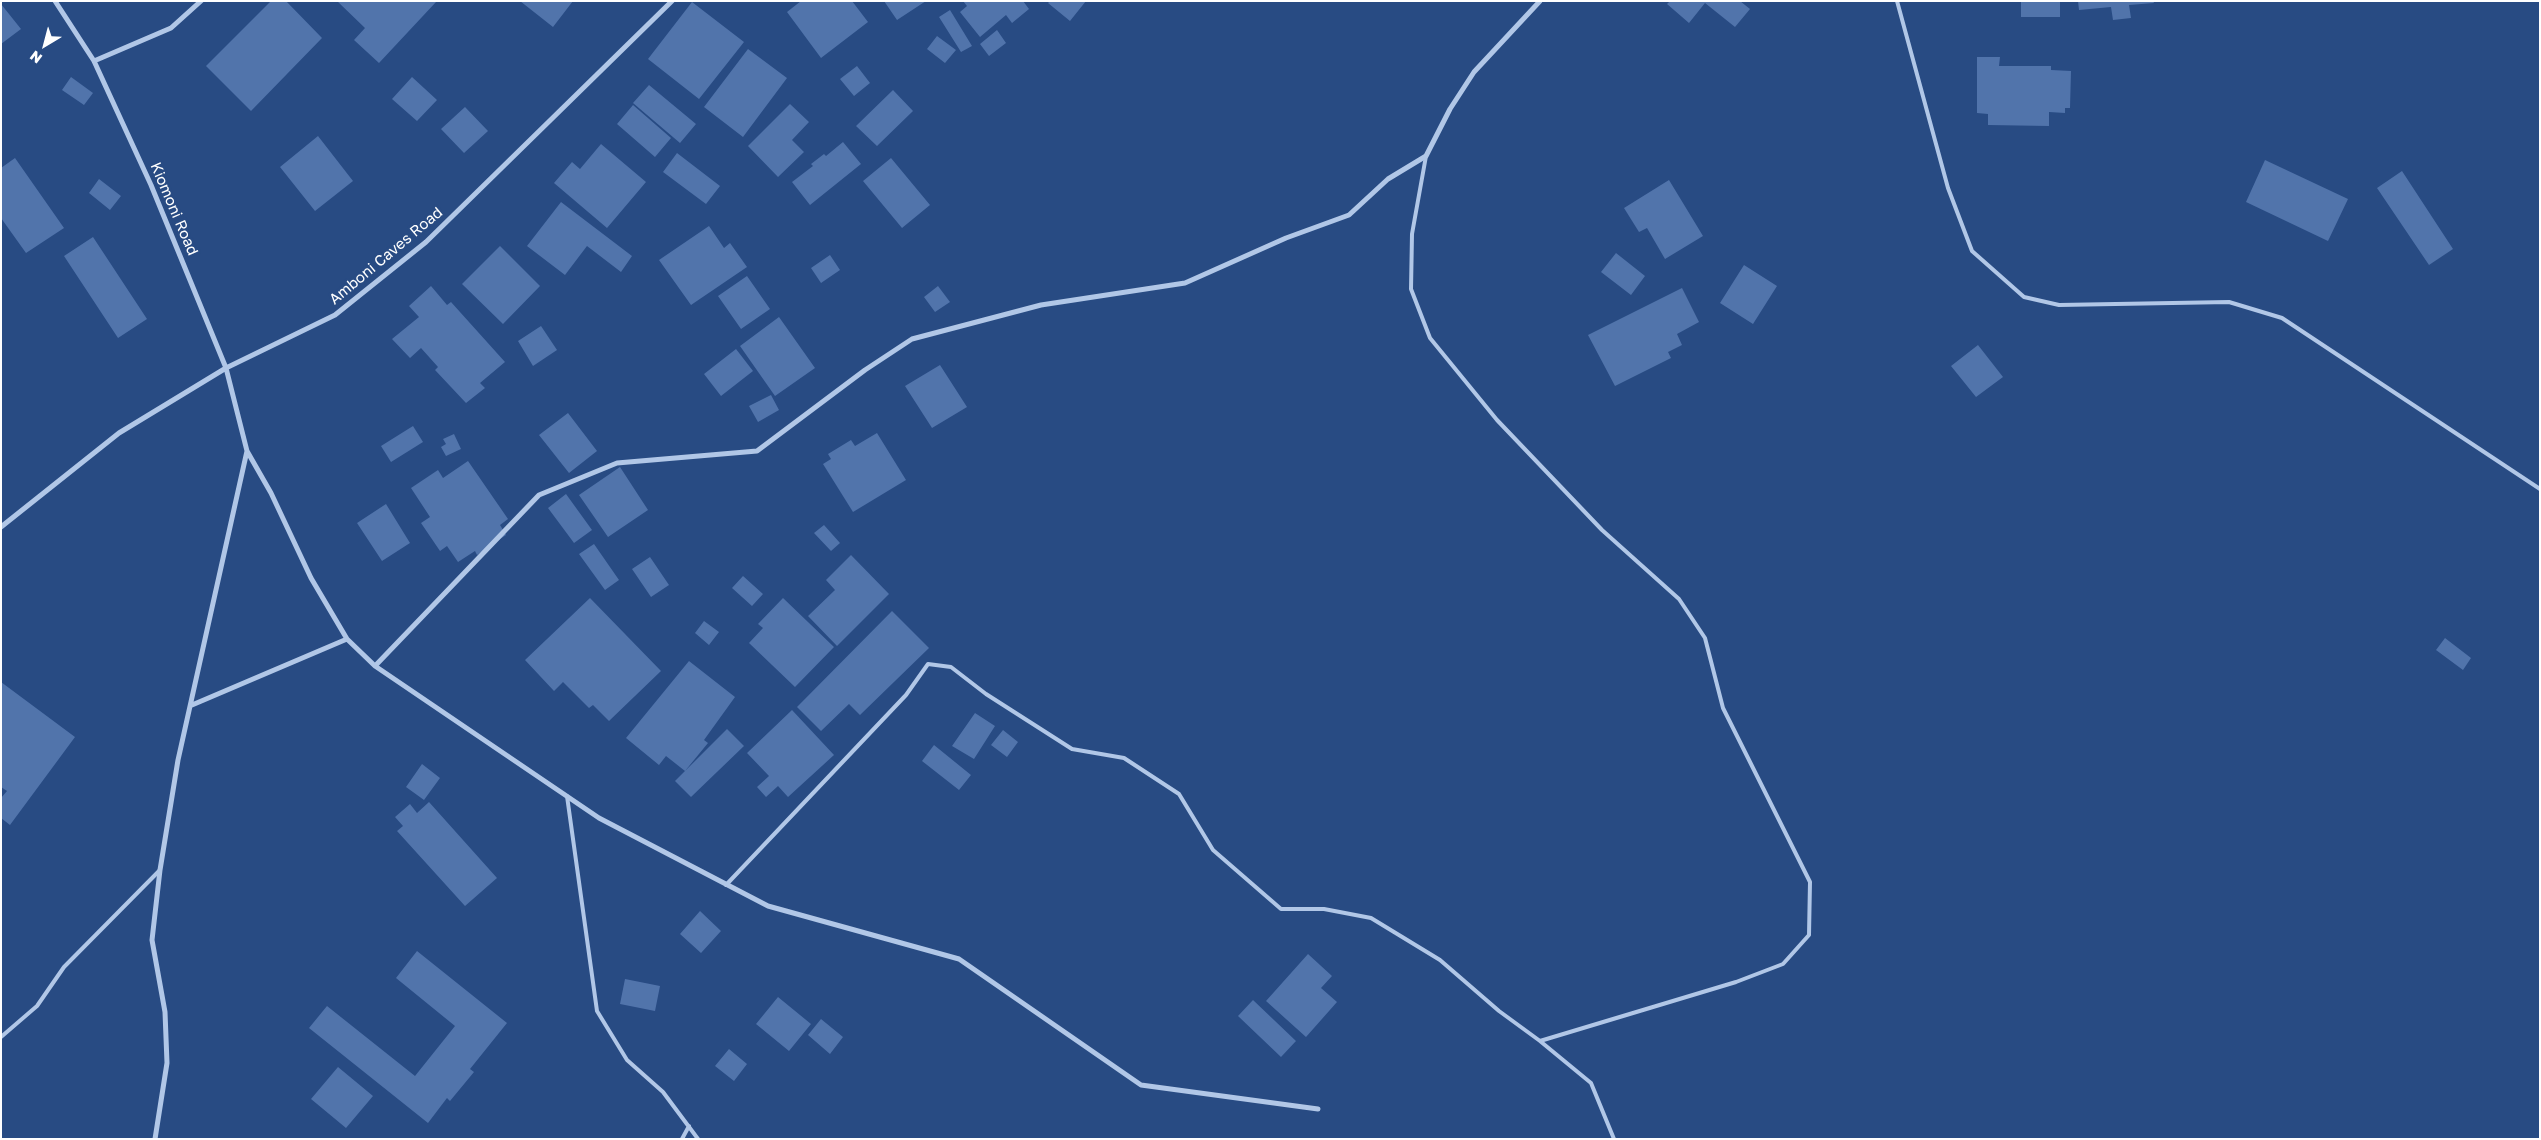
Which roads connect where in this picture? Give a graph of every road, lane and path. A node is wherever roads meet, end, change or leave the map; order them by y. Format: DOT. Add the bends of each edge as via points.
graph roads {
  1 [pos="55,1"];
  2 [pos="201,1"];
  3 [pos="672,1"];
  4 [pos="1540,1"];
  5 [pos="1897,1"];
  6 [pos="94,61"];
  7 [pos="1426,156"];
  8 [pos="226,368"];
  9 [pos="247,451"];
  10 [pos="2540,489"];
  11 [pos="1,527"];
  12 [pos="348,639"];
  13 [pos="375,666"];
  14 [pos="192,706"];
  15 [pos="567,796"];
  16 [pos="160,870"];
  17 [pos="726,885"];
  18 [pos="1,1038"];
  19 [pos="1540,1041"];
  20 [pos="1318,1110"];
  21 [pos="689,1126"];
  22 [pos="155,1139"];
  23 [pos="682,1139"];
  24 [pos="698,1139"];
  25 [pos="1614,1139"];
  1 -- 6 [label="street, Kiomoni Road"];
  2 -- 6 [label="street" via="171,28"];
  3 -- 8 [label="street, Amboni Caves Road" via="426,242 335,315"];
  4 -- 7 [label="street" via="1474,72"];
  5 -- 10 [label="lane" via="1948,188 1972,251 2024,297 2059,306 2229,302 2282,318"];
  6 -- 8 [label="street, Kiomoni Road" via="151,185"];
  7 -- 13 [label="street" via="1388,179 1349,215 1286,238 1185,283 1041,306 912,339 757,451 617,463 539,495"];
  7 -- 19 [label="lane" via="1412,234 1411,289 1430,338 1510,434 1602,530 1679,599 1705,638 1723,708 1810,882 1809,935 1783,964 1736,982"];
  8 -- 9 [label="street, Kiomoni Road"];
  8 -- 11 [label="street, Amboni Caves Road" via="119,433"];
  9 -- 12 [label="street" via="271,493 311,578"];
  9 -- 14 [label="street"];
  12 -- 13 [label="street"];
  12 -- 14 [label="street"];
  13 -- 15 [label="street"];
  14 -- 16 [label="street" via="178,760"];
  15 -- 17 [label="street" via="599,818"];
  15 -- 21 [label="lane" via="597,1011 626,1060 663,1092"];
  16 -- 18 [label="lane" via="64,967 37,1006"];
  16 -- 22 [label="street" via="152,940 165,1012 168,1063"];
  17 -- 19 [label="lane" via="906,694 928,664 951,667 986,694 1072,749 1124,758 1179,794 1213,850 1281,909 1324,909 1371,918 1440,960"];
  17 -- 20 [label="street" via="768,906 959,959 1141,1085"];
  19 -- 25 [label="lane" via="1591,1084"];
  21 -- 23 [label="lane"];
  21 -- 24 [label="lane"];
}
